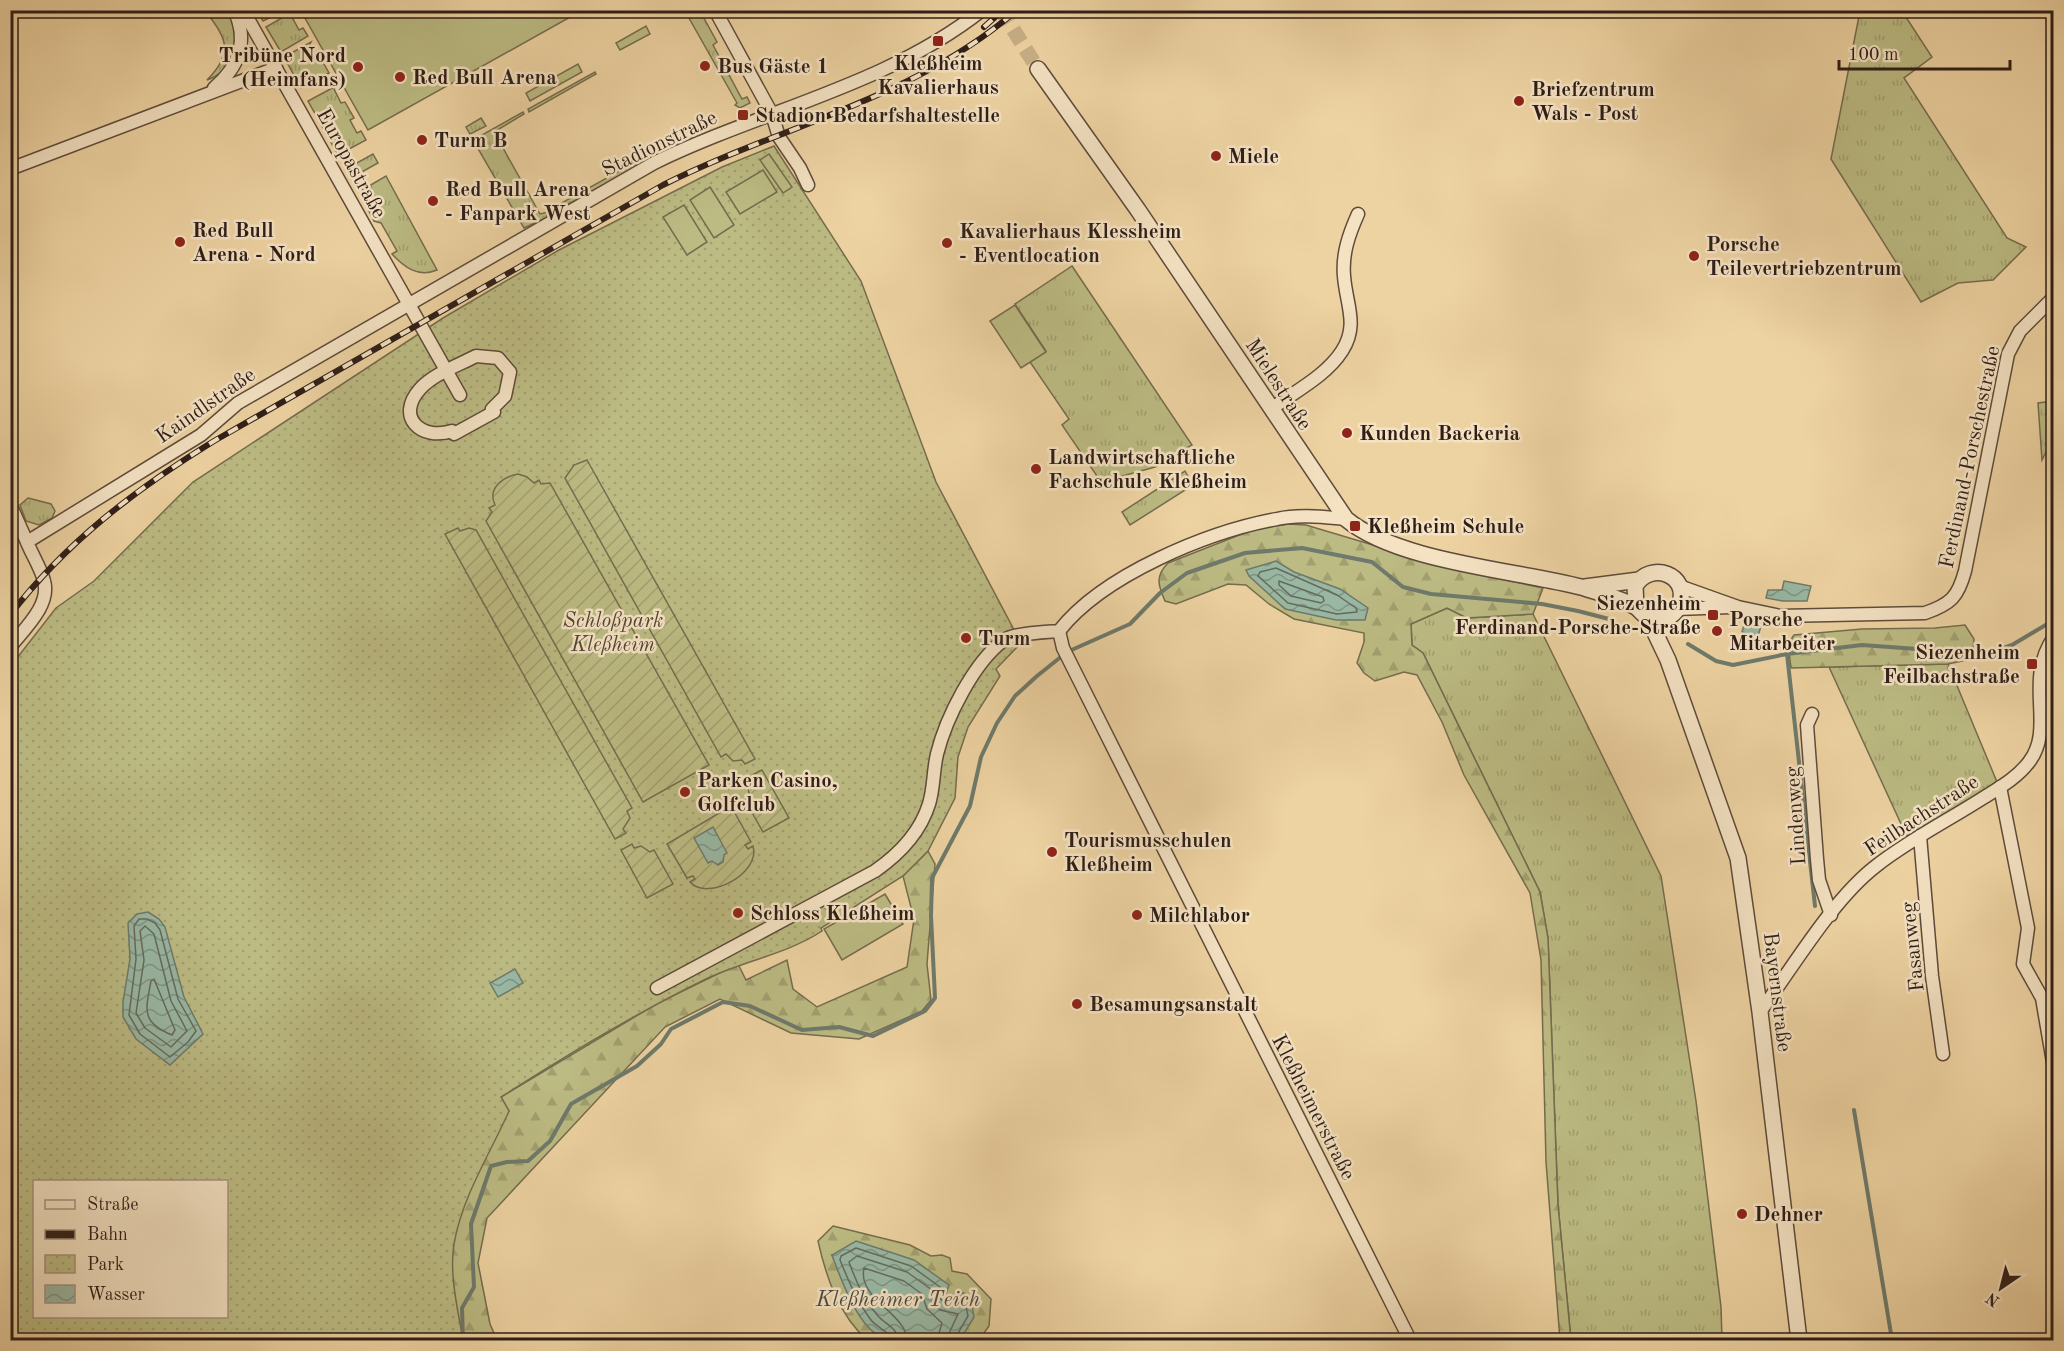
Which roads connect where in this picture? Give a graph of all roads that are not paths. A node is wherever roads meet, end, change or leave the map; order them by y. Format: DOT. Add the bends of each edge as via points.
graph roads {
  1 [pos="234,10"];
  2 [pos="243,10"];
  3 [pos="715,10"];
  4 [pos="982,10"];
  5 [pos="276,68"];
  6 [pos="1038,69"];
  7 [pos="211,91"];
  8 [pos="772,114"];
  9 [pos="10,169"];
  10 [pos="808,185"];
  11 [pos="1358,214"];
  12 [pos="2054,297"];
  13 [pos="408,304"];
  14 [pos="447,372"];
  15 [pos="460,396"];
  16 [pos="1271,409"];
  17 [pos="10,504"];
  18 [pos="1346,519"];
  19 [pos="27,542"];
  20 [pos="1639,580"];
  21 [pos="1679,586"];
  22 [pos="1581,587"];
  23 [pos="1636,607"];
  24 [pos="1738,607"];
  25 [pos="1677,609"];
  26 [pos="1648,618"];
  27 [pos="1664,619"];
  28 [pos="1059,631"];
  29 [pos="2054,637"];
  30 [pos="10,646"];
  31 [pos="1668,660"];
  32 [pos="1812,714"];
  33 [pos="2000,788"];
  34 [pos="1920,836"];
  35 [pos="1831,915"];
  36 [pos="657,988"];
  37 [pos="1760,1012"];
  38 [pos="1944,1054"];
  39 [pos="2054,1068"];
  40 [pos="1410,1341"];
  41 [pos="1799,1341"];
  1 -- 7 [label="street" via="241,27 240,53 231,72"];
  2 -- 5 [label="street, Europastraße"];
  3 -- 8 [label="street"];
  4 -- 8 [label="street, Stadionstraße" via="938,41 862,79"];
  5 -- 7 [label="street"];
  5 -- 13 [label="street, Europastraße"];
  6 -- 16 [label="street, Mielestraße"];
  7 -- 9 [label="street"];
  8 -- 10 [label="street" via="779,137"];
  8 -- 13 [label="street, Stadionstraße" via="654,164"];
  11 -- 16 [label="street" via="1344,256 1351,333 1330,366"];
  12 -- 24 [label="street, Ferdinand-Porschestraße" via="2020,331 2008,354 1965,571 1960,590 1945,606 1925,613 1798,616"];
  13 -- 14 [label="street"];
  13 -- 19 [label="street, Kaindlstraße" via="248,397 201,435"];
  14 -- 14 [label="street" via="421,387 412,404 411,416 423,432 452,431 454,435 494,412 492,409 506,396 510,372 498,358 476,356"];
  14 -- 15 [label="street"];
  16 -- 18 [label="street, Mielestraße"];
  17 -- 19 [label="street"];
  18 -- 22 [label="street, Mielestraße" via="1376,538 1434,556"];
  18 -- 28 [label="street" via="1277,519 1215,537 1134,570 1074,612"];
  19 -- 30 [label="street" via="43,576 45,593 43,602"];
  20 -- 21 [label="street, Mielestraße" via="1661,572 1675,579"];
  20 -- 22 [label="street, Mielestraße"];
  20 -- 23 [label="street" via="1634,593"];
  21 -- 24 [label="street, Ferdinand-Porschestraße"];
  21 -- 25 [label="street"];
  22 -- 23 [label="street, Mielestraße"];
  23 -- 26 [label="street, Mielestraße"];
  24 -- 25 [label="street, Ferdinand-Porschestraße"];
  25 -- 27 [label="street"];
  26 -- 27 [label="street"];
  26 -- 31 [label="street, Bayernstraße"];
  27 -- 31 [label="street, Bayernstraße"];
  28 -- 36 [label="street" via="1006,639 982,664 947,722 929,805 909,842 892,859 875,872"];
  28 -- 40 [label="street, Kleßheimerstraße" via="1063,648 1216,958"];
  29 -- 33 [label="street, Feilbachstraße" via="2040,666 2039,744 2028,763"];
  31 -- 37 [label="street, Bayernstraße" via="1738,858"];
  32 -- 35 [label="street, Lindenweg" via="1807,725 1818,870"];
  33 -- 34 [label="street, Feilbachstraße"];
  33 -- 39 [label="street" via="2028,928 2023,964 2042,998"];
  34 -- 35 [label="street, Feilbachstraße" via="1875,866 1849,890"];
  34 -- 38 [label="street, Fasanweg" via="1932,976"];
  35 -- 37 [label="street, Feilbachstraße"];
  37 -- 41 [label="street, Bayernstraße"];
}
